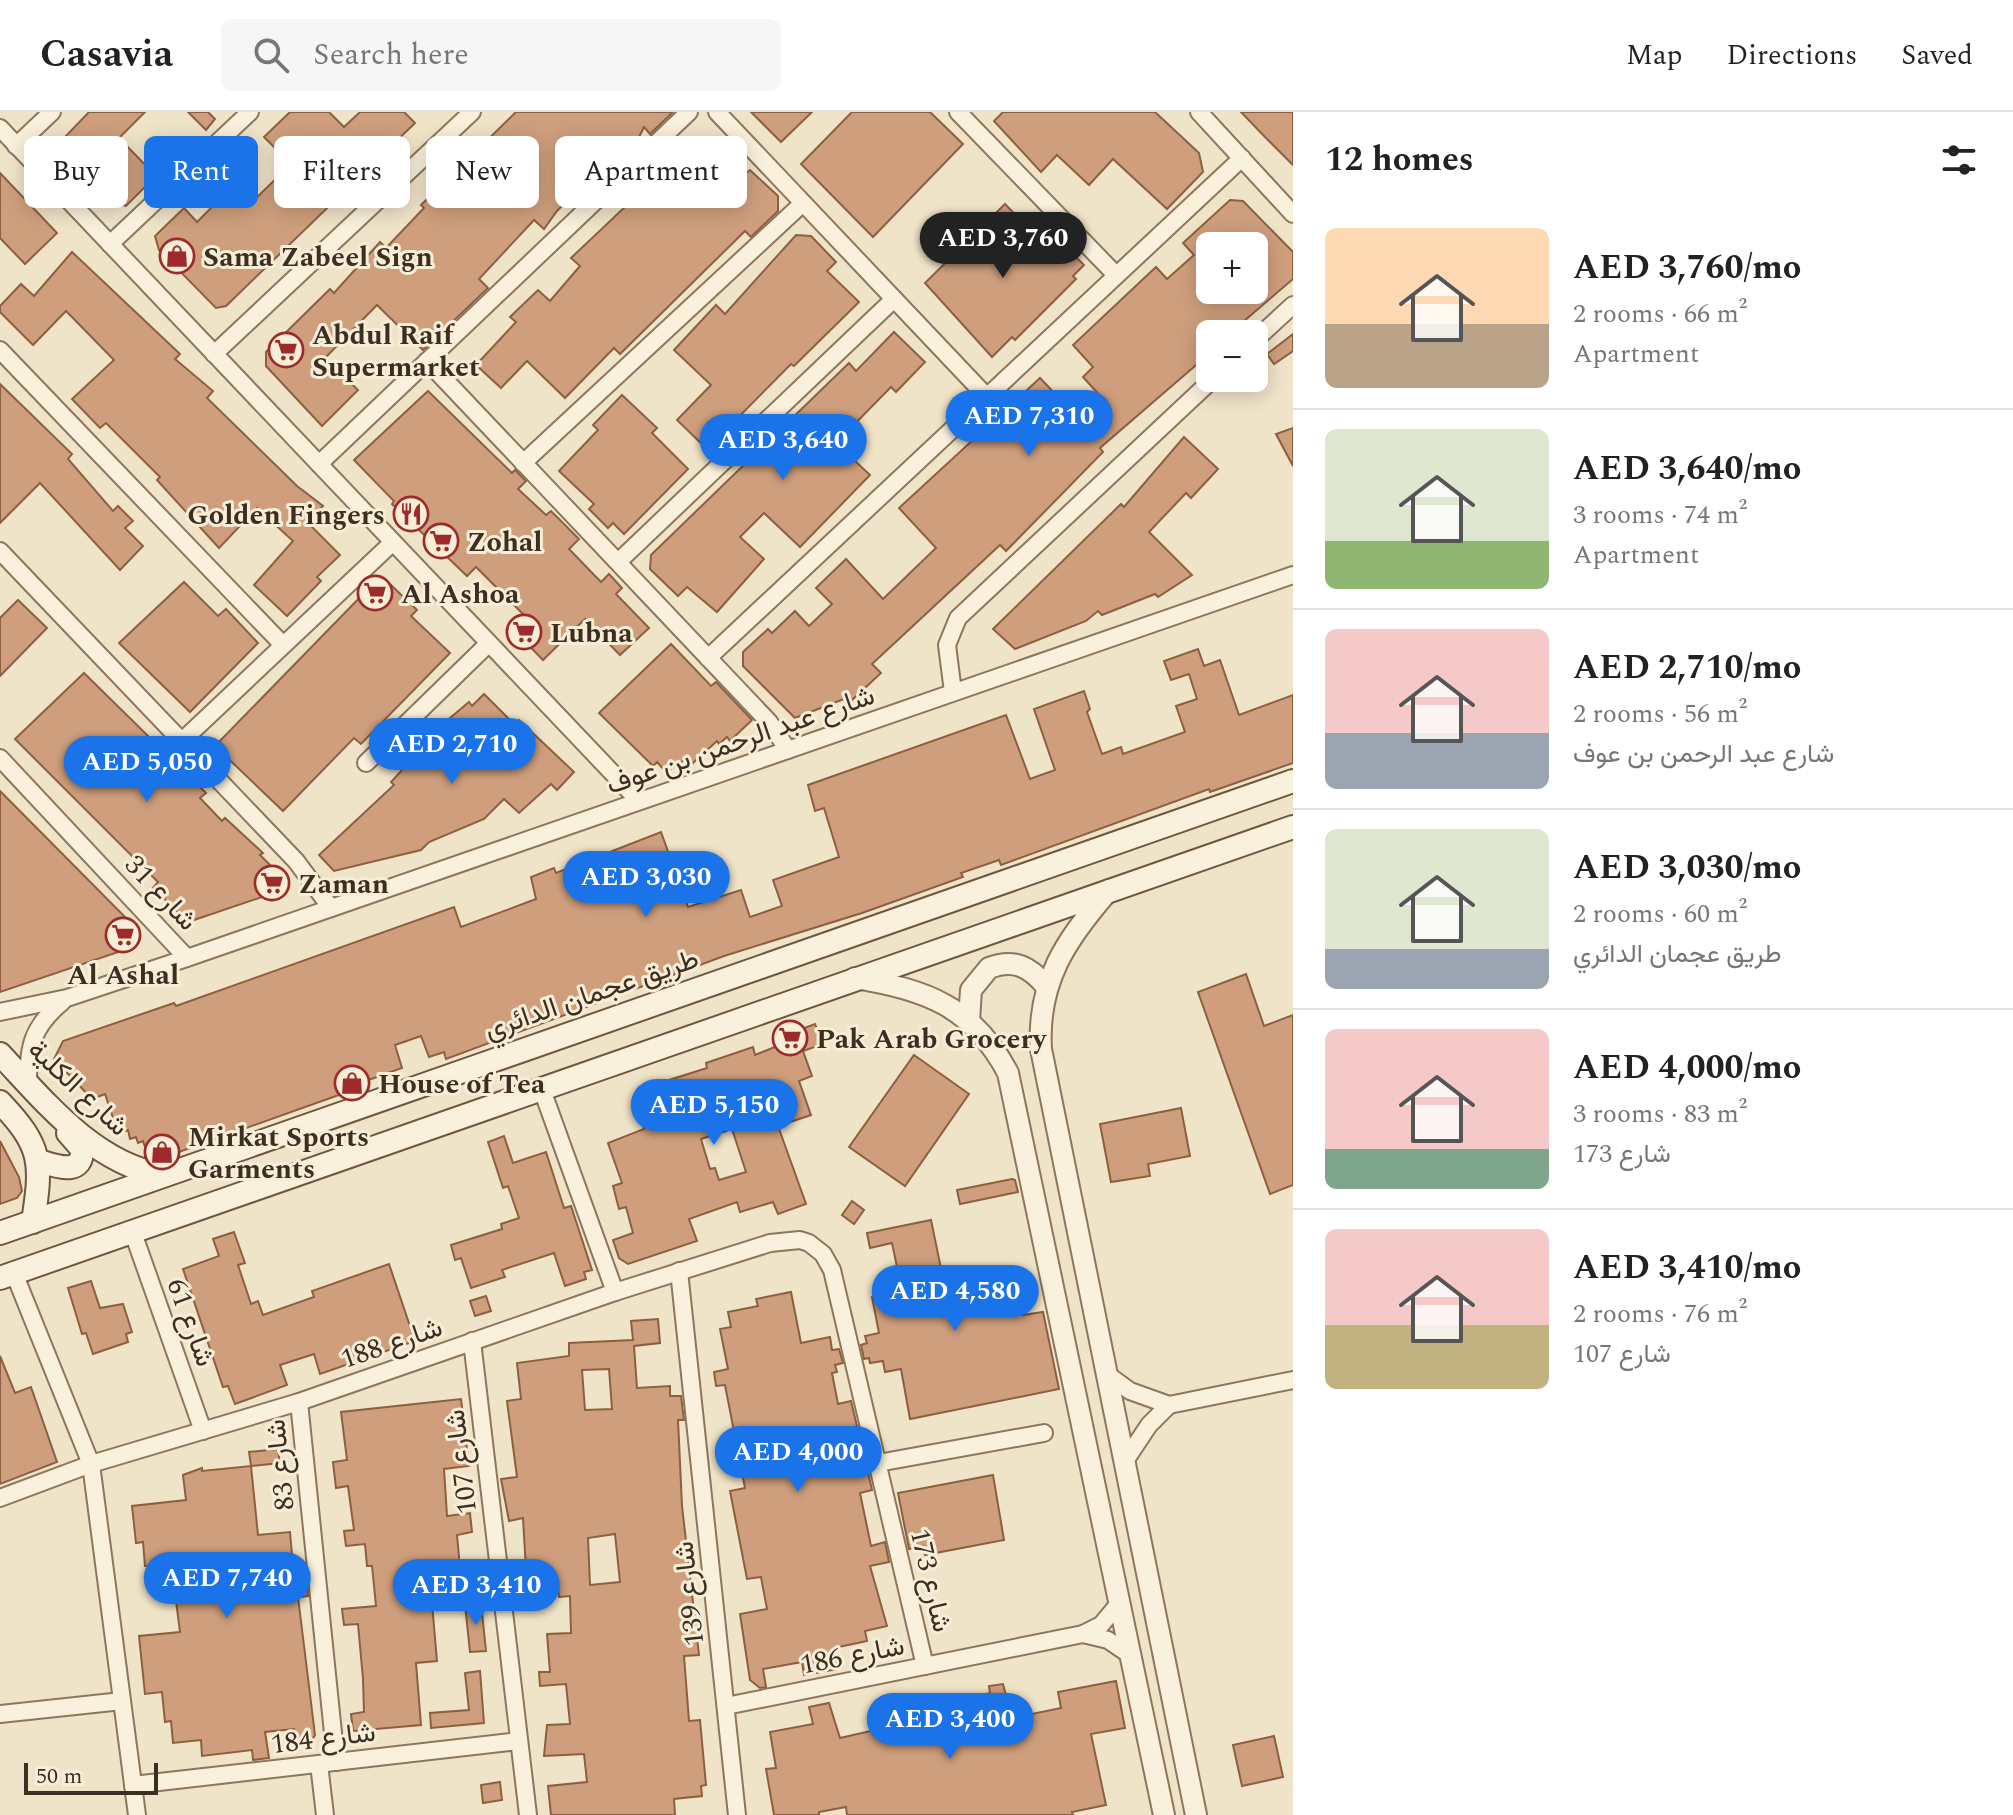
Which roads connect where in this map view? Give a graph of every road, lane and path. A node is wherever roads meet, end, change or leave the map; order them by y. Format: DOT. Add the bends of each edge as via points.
graph roads {
  1 [pos="52,112"];
  2 [pos="250,112"];
  3 [pos="472,112"];
  4 [pos="689,112"];
  5 [pos="717,112"];
  6 [pos="958,112"];
  7 [pos="1199,112"];
  8 [pos="0,128"];
  9 [pos="16,146"];
  10 [pos="1242,158"];
  11 [pos="803,203"];
  12 [pos="1293,214"];
  13 [pos="110,244"];
  14 [pos="1116,275"];
  15 [pos="894,299"];
  16 [pos="1293,305"];
  17 [pos="1268,328"];
  18 [pos="0,350"];
  19 [pos="214,354"];
  20 [pos="427,361"];
  21 [pos="1199,392"];
  22 [pos="987,397"];
  23 [pos="523,463"];
  24 [pos="319,464"];
  25 [pos="392,543"];
  26 [pos="0,551"];
  27 [pos="618,562"];
  28 [pos="1293,575"];
  29 [pos="488,644"];
  30 [pos="283,645"];
  31 [pos="708,658"];
  32 [pos="953,692"];
  33 [pos="182,741"];
  34 [pos="788,750"];
  35 [pos="0,758"];
  36 [pos="366,763"];
  37 [pos="1293,781"];
  38 [pos="639,801"];
  39 [pos="1293,827"];
  40 [pos="1109,890"];
  41 [pos="331,908"];
  42 [pos="187,958"];
  43 [pos="855,978"];
  44 [pos="1046,986"];
  45 [pos="67,998"];
  46 [pos="0,1012"];
  47 [pos="969,1021"];
  48 [pos="0,1054"];
  49 [pos="28,1084"];
  50 [pos="541,1087"];
  51 [pos="0,1102"];
  52 [pos="57,1112"];
  53 [pos="39,1161"];
  54 [pos="163,1176"];
  55 [pos="33,1222"];
  56 [pos="132,1230"];
  57 [pos="0,1233"];
  58 [pos="800,1240"];
  59 [pos="679,1271"];
  60 [pos="7,1275"];
  61 [pos="615,1292"];
  62 [pos="472,1341"];
  63 [pos="1108,1375"];
  64 [pos="1293,1380"];
  65 [pos="299,1402"];
  66 [pos="1169,1405"];
  67 [pos="203,1431"];
  68 [pos="1044,1433"];
  69 [pos="1125,1461"];
  70 [pos="878,1463"];
  71 [pos="91,1464"];
  72 [pos="0,1498"];
  73 [pos="1120,1602"];
  74 [pos="1083,1634"];
  75 [pos="1130,1655"];
  76 [pos="925,1666"];
  77 [pos="122,1701"];
  78 [pos="726,1706"];
  79 [pos="0,1714"];
  80 [pos="519,1741"];
  81 [pos="328,1763"];
  82 [pos="133,1785"];
  83 [pos="137,1815"];
  84 [pos="325,1815"];
  85 [pos="528,1815"];
  86 [pos="737,1815"];
  87 [pos="1164,1815"];
  88 [pos="1196,1815"];
  1 -- 9 [label="street"];
  2 -- 13 [label="street"];
  3 -- 19 [label="street"];
  4 -- 20 [label="street"];
  5 -- 11 [label="street"];
  6 -- 14 [label="street"];
  7 -- 10 [label="street"];
  8 -- 9 [label="street"];
  9 -- 13 [label="street"];
  10 -- 12 [label="street"];
  10 -- 14 [label="street"];
  11 -- 15 [label="street"];
  11 -- 23 [label="street"];
  13 -- 19 [label="street"];
  14 -- 22 [label="street"];
  15 -- 22 [label="street"];
  15 -- 27 [label="street"];
  16 -- 17 [label="street"];
  18 -- 30 [label="street"];
  19 -- 24 [label="street"];
  20 -- 23 [label="street"];
  20 -- 24 [label="street"];
  21 -- 32 [label="street" via="965,610 947,645"];
  22 -- 31 [label="street"];
  23 -- 27 [label="street"];
  24 -- 25 [label="street"];
  25 -- 29 [label="street"];
  25 -- 30 [label="street"];
  26 -- 33 [label="street"];
  27 -- 31 [label="street"];
  28 -- 32 [label="street, شارع عبد الرحمن بن عوف"];
  29 -- 36 [label="street"];
  29 -- 38 [label="street"];
  30 -- 33 [label="street"];
  31 -- 34 [label="street"];
  32 -- 34 [label="street, شارع عبد الرحمن بن عوف"];
  33 -- 41 [label="street" via="303,869"];
  34 -- 38 [label="street, شارع عبد الرحمن بن عوف"];
  35 -- 42 [label="street, شارع 31"];
  37 -- 54 [label="main road, طريق عجمان الدائري"];
  38 -- 41 [label="street, شارع عبد الرحمن بن عوف"];
  39 -- 40 [label="main road"];
  40 -- 43 [label="main road"];
  40 -- 44 [label="street" via="1067,940"];
  41 -- 42 [label="street, شارع عبد الرحمن بن عوف"];
  42 -- 45 [label="street, شارع عبد الرحمن بن عوف"];
  43 -- 47 [label="street" via="928,995"];
  43 -- 50 [label="main road"];
  44 -- 47 [label="street" via="1017,964 989,968 971,990"];
  44 -- 63 [label="street" via="1043,1064"];
  45 -- 46 [label="street, شارع عبد الرحمن بن عوف"];
  45 -- 49 [label="street, شارع عبد الرحمن بن عوف" via="45,1016 30,1039"];
  47 -- 73 [label="street" via="1000,1058 1014,1091"];
  48 -- 49 [label="main road, شارع الكلية"];
  49 -- 52 [label="main road, شارع الكلية"];
  50 -- 56 [label="main road"];
  50 -- 61 [label="street"];
  51 -- 53 [label="main road" via="31,1138"];
  52 -- 53 [label="main road" via="82,1155 68,1169"];
  52 -- 54 [label="main road, شارع الكلية" via="114,1160"];
  53 -- 55 [label="main road"];
  54 -- 55 [label="main road, طريق عجمان الدائري"];
  55 -- 57 [label="main road, طريق عجمان الدائري"];
  56 -- 60 [label="main road"];
  56 -- 67 [label="street, شارع 61"];
  58 -- 59 [label="street, شارع 188" via="770,1243"];
  58 -- 70 [label="street, شارع 173" via="816,1248 832,1270"];
  59 -- 61 [label="street, شارع 188"];
  59 -- 78 [label="street, شارع 139"];
  60 -- 71 [label="street"];
  61 -- 62 [label="street, شارع 188"];
  62 -- 65 [label="street, شارع 188"];
  62 -- 80 [label="street, شارع 107"];
  63 -- 66 [label="street" via="1130,1391"];
  63 -- 69 [label="street"];
  64 -- 66 [label="street"];
  65 -- 67 [label="street, شارع 188"];
  65 -- 81 [label="street, شارع 83"];
  66 -- 69 [label="street"];
  67 -- 71 [label="street, شارع 188"];
  68 -- 70 [label="street"];
  69 -- 88 [label="street"];
  70 -- 76 [label="street, شارع 173"];
  71 -- 72 [label="street, شارع 188"];
  71 -- 77 [label="street"];
  73 -- 74 [label="street, شارع 186" via="1108,1619"];
  73 -- 75 [label="street"];
  74 -- 75 [label="street" via="1108,1640"];
  74 -- 76 [label="street, شارع 186"];
  75 -- 87 [label="street"];
  76 -- 78 [label="street, شارع 186"];
  77 -- 79 [label="street"];
  77 -- 82 [label="street"];
  78 -- 86 [label="street, شارع 139"];
  80 -- 81 [label="street, شارع 184"];
  80 -- 85 [label="street, شارع 107"];
  81 -- 82 [label="street, شارع 184"];
  81 -- 84 [label="street, شارع 83"];
  82 -- 83 [label="street"];
}
